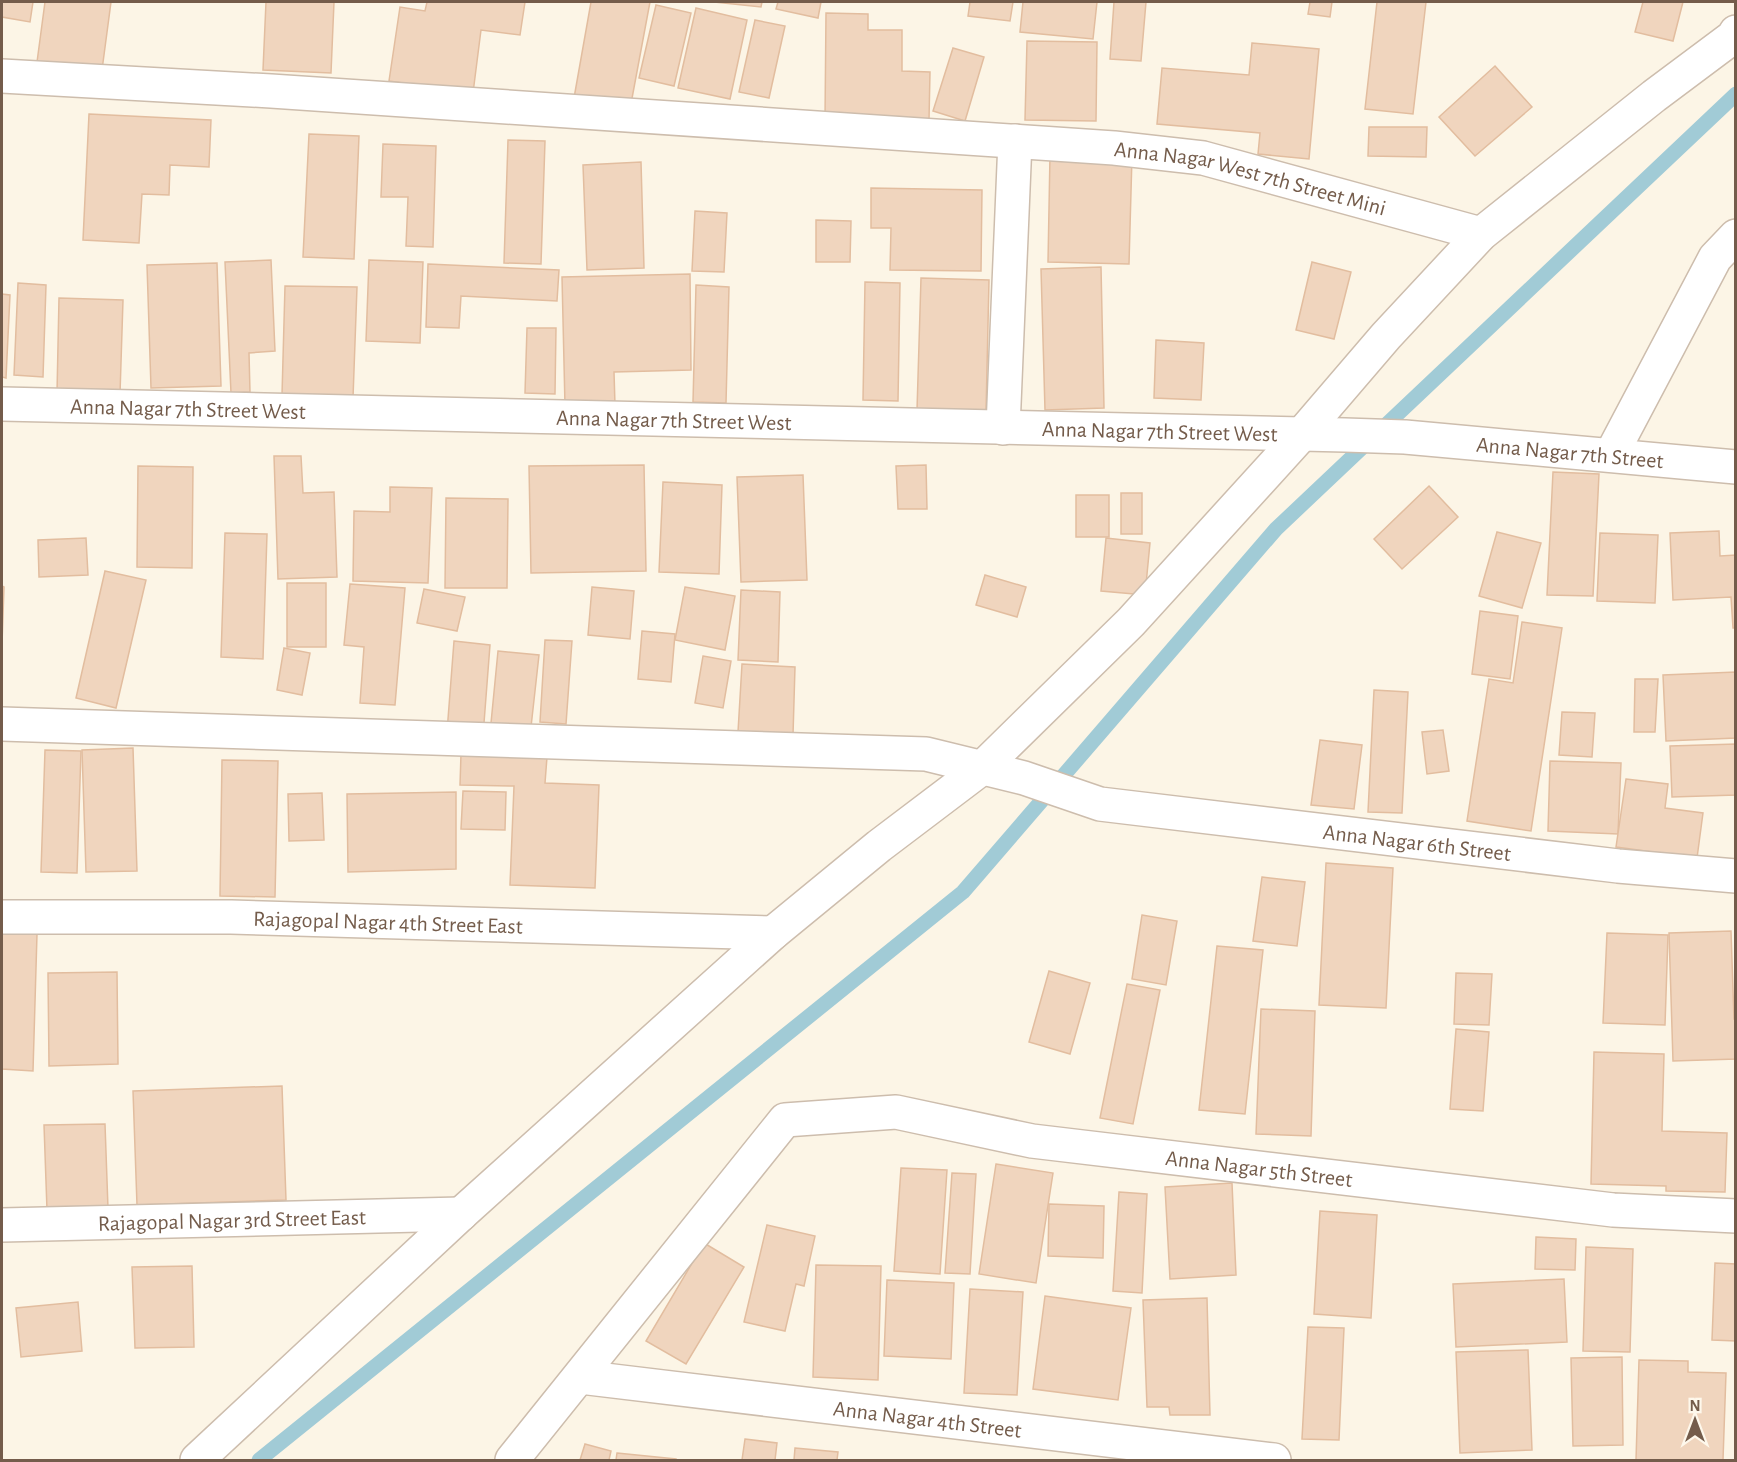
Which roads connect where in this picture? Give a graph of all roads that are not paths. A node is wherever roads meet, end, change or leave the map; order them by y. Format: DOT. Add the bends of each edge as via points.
graph roads {
  1 [pos="1736,32"];
  2 [pos="2,75"];
  3 [pos="1015,141"];
  4 [pos="1481,234"];
  5 [pos="1736,236"];
  6 [pos="2,404"];
  7 [pos="1003,428"];
  8 [pos="1302,434"];
  9 [pos="1405,437"];
  10 [pos="1611,455"];
  11 [pos="1736,467"];
  12 [pos="2,724"];
  13 [pos="982,768"];
  14 [pos="1736,876"];
  15 [pos="2,917"];
  16 [pos="773,933"];
  17 [pos="460,1214"];
  18 [pos="1736,1216"];
  19 [pos="2,1225"];
  20 [pos="580,1377"];
  21 [pos="197,1461"];
  22 [pos="512,1461"];
  23 [pos="1274,1461"];
  1 -- 4 [label="street"];
  2 -- 3 [label="street, Anna Nagar West 7th Street Mini"];
  3 -- 4 [label="street, Anna Nagar West 7th Street Mini" via="1203,158"];
  3 -- 7 [label="street"];
  4 -- 8 [label="street"];
  5 -- 10 [label="street" via="1715,258"];
  6 -- 7 [label="street, Anna Nagar 7th Street West"];
  7 -- 8 [label="street, Anna Nagar 7th Street West"];
  8 -- 9 [label="street, Anna Nagar 7th Street West"];
  8 -- 13 [label="street" via="1131,622"];
  9 -- 10 [label="street, Anna Nagar 7th Street"];
  10 -- 11 [label="street, Anna Nagar 7th Street"];
  12 -- 13 [label="street, Anna Nagar 6th Street" via="926,754"];
  13 -- 14 [label="street, Anna Nagar 6th Street" via="1100,804 1618,866"];
  13 -- 16 [label="street"];
  15 -- 16 [label="street, Rajagopal Nagar 4th Street East" via="231,917"];
  16 -- 17 [label="street"];
  17 -- 19 [label="street, Rajagopal Nagar 3rd Street East"];
  17 -- 21 [label="street"];
  18 -- 20 [label="street, Anna Nagar 5th Street" via="1613,1210 1032,1141 896,1112 785,1120"];
  20 -- 22 [label="street"];
  20 -- 23 [label="street, Anna Nagar 4th Street"];
}
